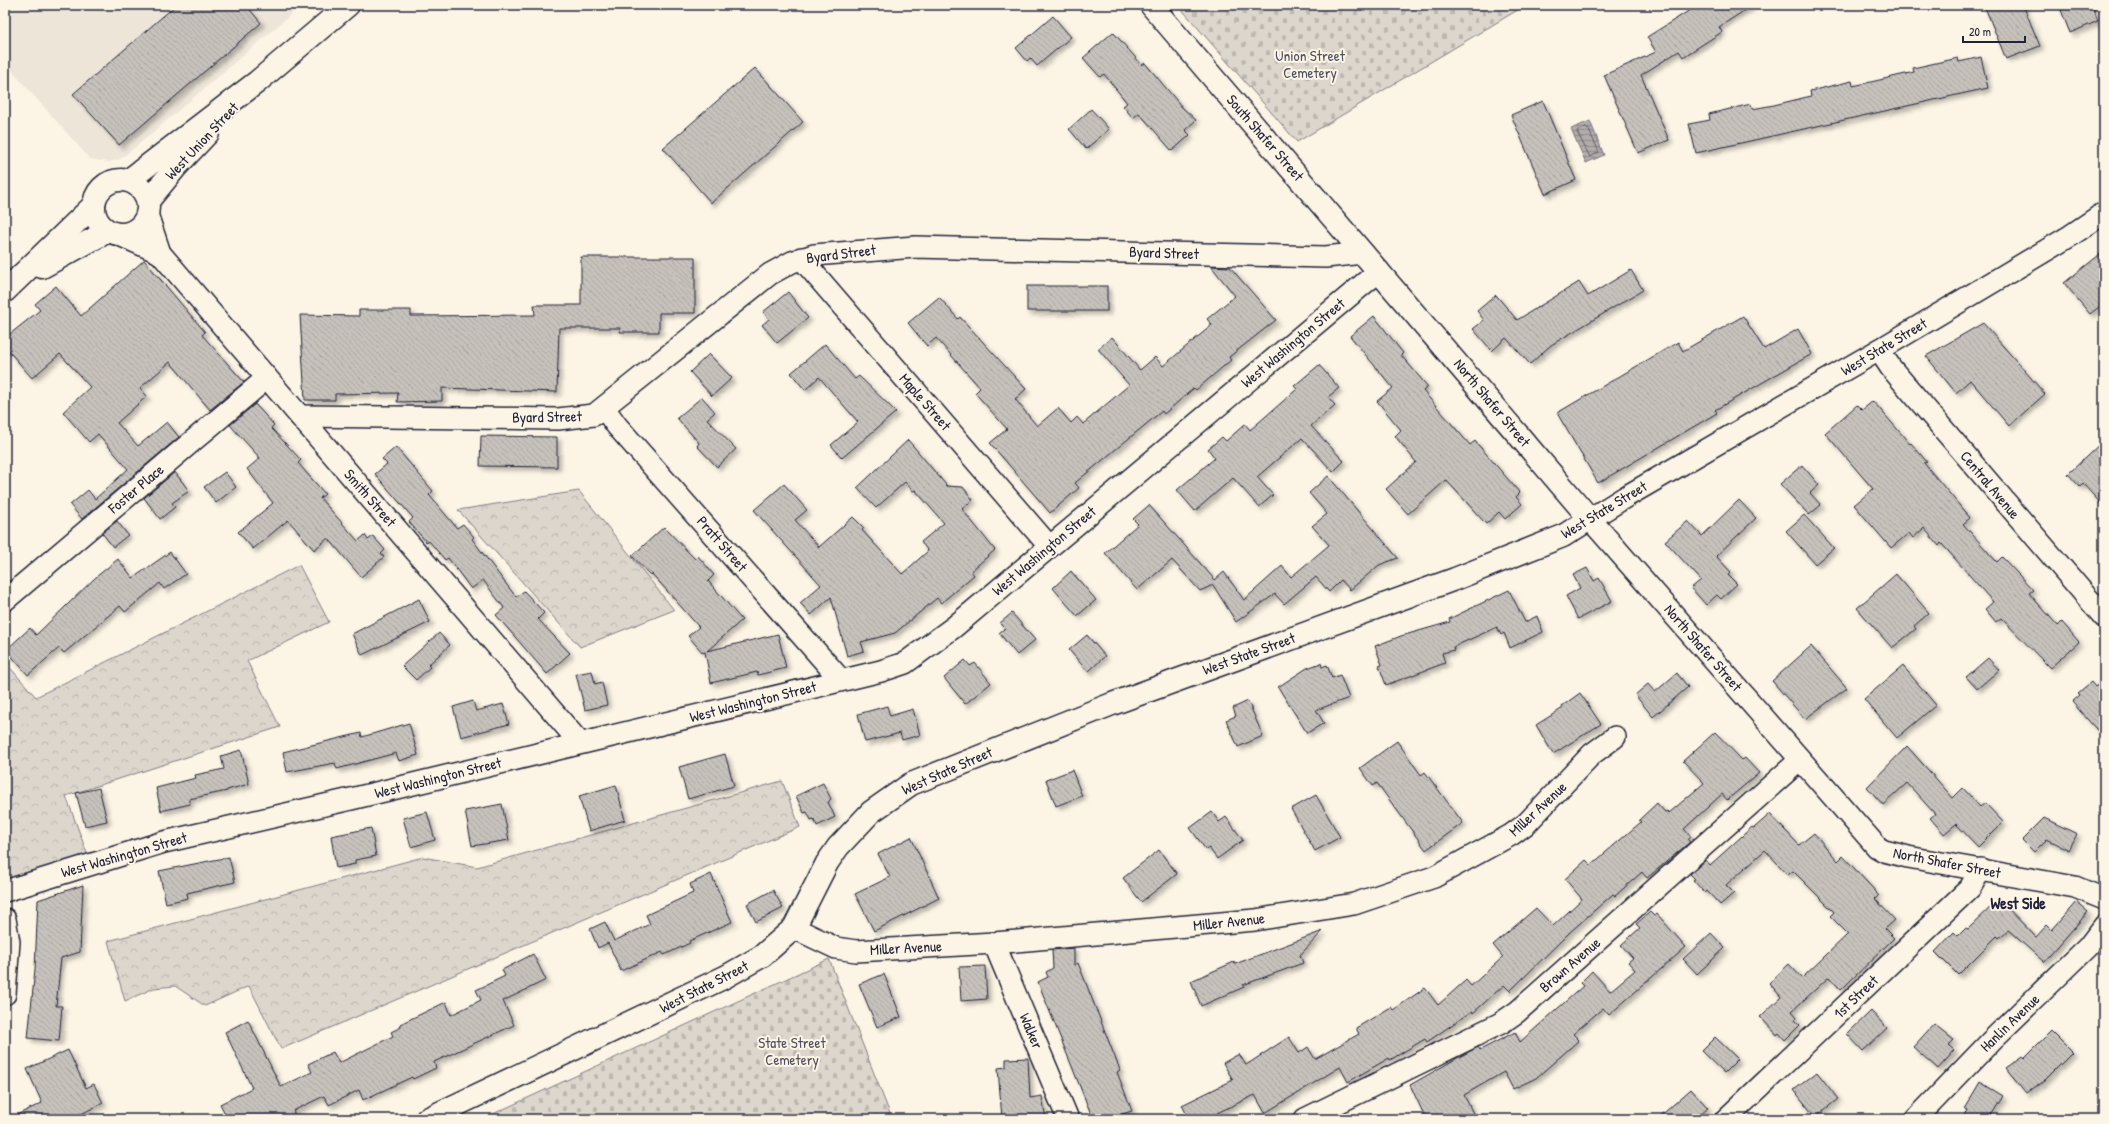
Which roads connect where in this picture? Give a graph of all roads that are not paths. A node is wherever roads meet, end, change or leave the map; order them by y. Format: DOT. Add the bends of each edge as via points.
graph roads {
  1 [pos="1151,5"];
  2 [pos="343,6"];
  3 [pos="257,82"];
  4 [pos="129,180"];
  5 [pos="94,205"];
  6 [pos="147,208"];
  7 [pos="2104,212"];
  8 [pos="112,232"];
  9 [pos="160,253"];
  10 [pos="1363,253"];
  11 [pos="801,258"];
  12 [pos="1379,271"];
  13 [pos="12,286"];
  14 [pos="1880,350"];
  15 [pos="268,378"];
  16 [pos="604,408"];
  17 [pos="300,416"];
  18 [pos="1590,520"];
  19 [pos="1049,546"];
  20 [pos="5,600"];
  21 [pos="2104,618"];
  22 [pos="841,680"];
  23 [pos="1615,737"];
  24 [pos="580,744"];
  25 [pos="1800,760"];
  26 [pos="1980,869"];
  27 [pos="5,891"];
  28 [pos="2104,899"];
  29 [pos="5,919"];
  30 [pos="2104,926"];
  31 [pos="794,928"];
  32 [pos="994,943"];
  33 [pos="5,994"];
  34 [pos="427,1119"];
  35 [pos="1068,1119"];
  36 [pos="1305,1119"];
  37 [pos="1726,1119"];
  38 [pos="1916,1119"];
  1 -- 10 [label="street, South Shafer Street"];
  2 -- 3 [label="street, West Union Street"];
  3 -- 4 [label="street, West Union Street"];
  3 -- 6 [label="street, West Union Street" via="176,166"];
  4 -- 5 [label="street, West Union Street" via="114,180 106,184 96,196"];
  4 -- 6 [label="street" via="141,188"];
  5 -- 8 [label="street" via="98,223"];
  5 -- 13 [label="street, West Union Street"];
  6 -- 8 [label="street, West Union Street" via="141,225 135,230 122,234"];
  6 -- 9 [label="street, Smith Street"];
  7 -- 14 [label="street, West State Street" via="2070,236"];
  8 -- 9 [label="street, Smith Street"];
  8 -- 13 [label="street, West Union Street"];
  9 -- 15 [label="street, Smith Street"];
  10 -- 11 [label="street, Byard Street" via="1325,257 915,247"];
  10 -- 12 [label="street, South Shafer Street"];
  11 -- 16 [label="street, Byard Street" via="770,274"];
  11 -- 19 [label="street, Maple Street"];
  12 -- 18 [label="street, North Shafer Street"];
  12 -- 19 [label="street, West Washington Street"];
  14 -- 18 [label="street, West State Street"];
  14 -- 21 [label="street, Central Avenue" via="1891,368"];
  15 -- 17 [label="street, Smith Street"];
  15 -- 20 [label="street, Foster Place"];
  16 -- 17 [label="street, Byard Street" via="584,418 558,419"];
  16 -- 22 [label="street, Pratt Street" via="617,426"];
  17 -- 24 [label="street, Smith Street"];
  18 -- 25 [label="street, North Shafer Street"];
  18 -- 31 [label="street, West State Street" via="1563,536 1523,552 1070,720 911,784 882,803 838,847 827,863"];
  19 -- 22 [label="street, West Washington Street" via="954,627 905,663"];
  22 -- 24 [label="street, West Washington Street"];
  23 -- 32 [label="street, Miller Avenue" via="1592,754 1526,824 1511,835 1434,878 1383,895 1334,907 1255,920"];
  24 -- 27 [label="street, West Washington Street" via="164,842"];
  25 -- 26 [label="street, North Shafer Street" via="1877,847 1908,857"];
  25 -- 36 [label="street, Brown Avenue" via="1517,1012 1501,1023"];
  26 -- 28 [label="street, North Shafer Street" via="2075,887"];
  26 -- 37 [label="street, 1st Street" via="1970,888"];
  29 -- 33 [label="street" via="9,942"];
  30 -- 38 [label="street, Hanlin Avenue" via="2088,947 1993,1039"];
  31 -- 32 [label="street, Miller Avenue" via="836,948 856,951"];
  31 -- 34 [label="street, West State Street" via="762,956 730,975"];
  32 -- 35 [label="street, Walker"];
}
